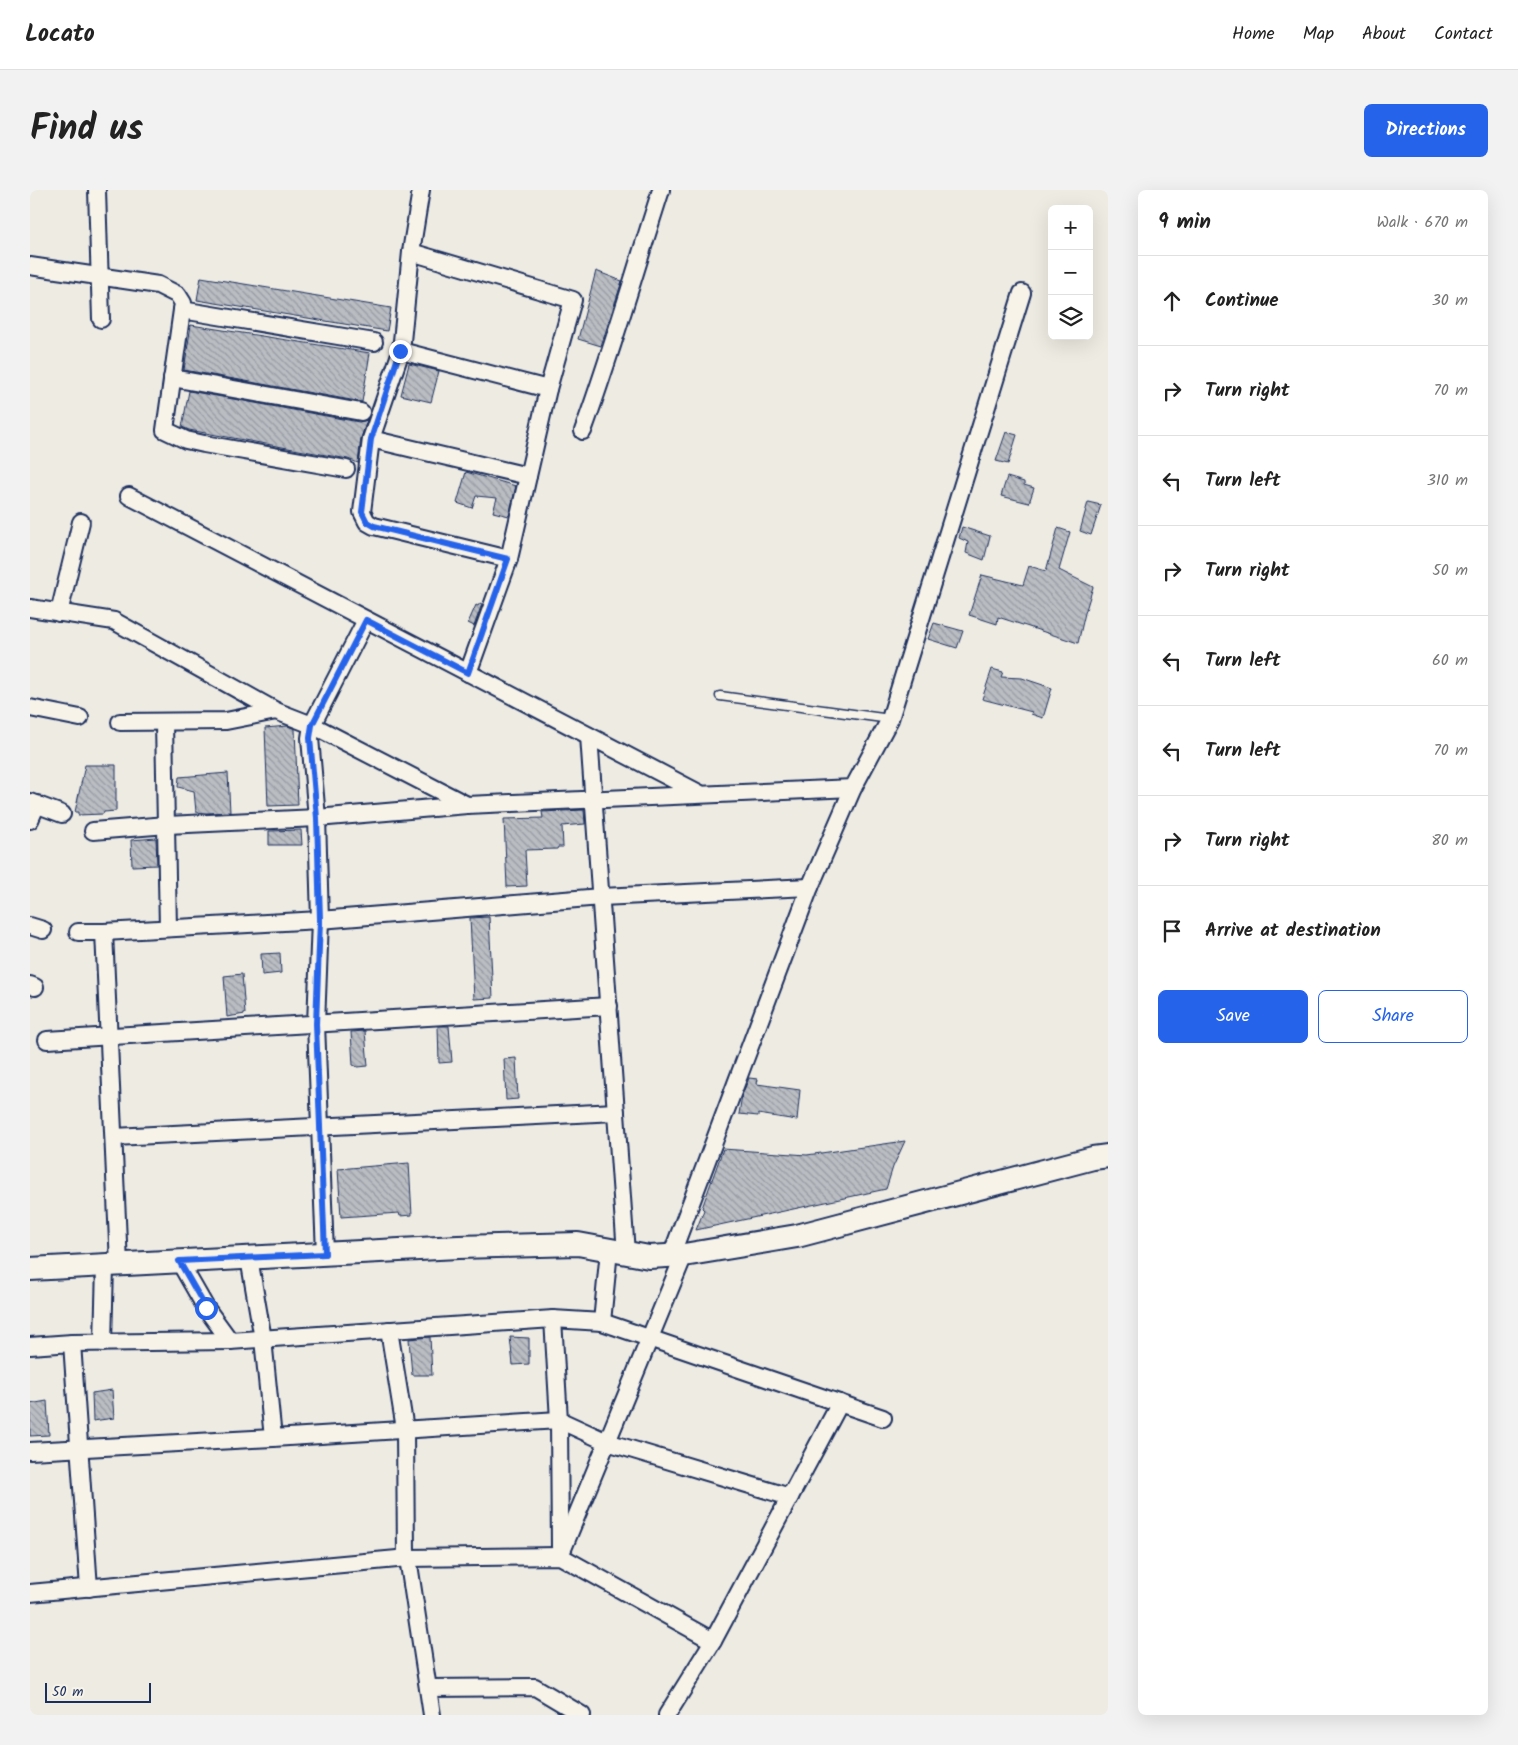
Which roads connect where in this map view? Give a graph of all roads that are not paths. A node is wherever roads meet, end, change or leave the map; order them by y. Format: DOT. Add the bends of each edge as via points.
graph roads {
  1 [pos="97,190"];
  2 [pos="421,190"];
  3 [pos="662,190"];
  4 [pos="411,252"];
  5 [pos="30,266"];
  6 [pos="99,276"];
  7 [pos="1022,293"];
  8 [pos="182,310"];
  9 [pos="101,319"];
  10 [pos="374,342"];
  11 [pos="400,351"];
  12 [pos="172,378"];
  13 [pos="548,389"];
  14 [pos="361,412"];
  15 [pos="583,431"];
  16 [pos="371,439"];
  17 [pos="346,469"];
  18 [pos="528,476"];
  19 [pos="129,496"];
  20 [pos="81,522"];
  21 [pos="508,559"];
  22 [pos="30,608"];
  23 [pos="58,613"];
  24 [pos="366,620"];
  25 [pos="468,673"];
  26 [pos="720,696"];
  27 [pos="30,708"];
  28 [pos="276,711"];
  29 [pos="80,718"];
  30 [pos="890,719"];
  31 [pos="120,722"];
  32 [pos="164,723"];
  33 [pos="312,725"];
  34 [pos="589,736"];
  35 [pos="853,788"];
  36 [pos="700,794"];
  37 [pos="594,799"];
  38 [pos="34,803"];
  39 [pos="467,805"];
  40 [pos="62,814"];
  41 [pos="317,818"];
  42 [pos="30,820"];
  43 [pos="167,825"];
  44 [pos="93,831"];
  45 [pos="810,887"];
  46 [pos="601,897"];
  47 [pos="320,920"];
  48 [pos="168,928"];
  49 [pos="78,932"];
  50 [pos="104,932"];
  51 [pos="609,1006"];
  52 [pos="316,1024"];
  53 [pos="109,1036"];
  54 [pos="47,1040"];
  55 [pos="616,1112"];
  56 [pos="320,1127"];
  57 [pos="114,1137"];
  58 [pos="1108,1156"];
  59 [pos="618,1252"];
  60 [pos="325,1254"];
  61 [pos="678,1255"];
  62 [pos="249,1258"];
  63 [pos="179,1261"];
  64 [pos="112,1265"];
  65 [pos="30,1269"];
  66 [pos="552,1319"];
  67 [pos="602,1322"];
  68 [pos="389,1330"];
  69 [pos="650,1338"];
  70 [pos="263,1339"];
  71 [pos="230,1341"];
  72 [pos="72,1343"];
  73 [pos="103,1343"];
  74 [pos="30,1346"];
  75 [pos="840,1403"];
  76 [pos="884,1418"];
  77 [pos="559,1420"];
  78 [pos="405,1429"];
  79 [pos="273,1438"];
  80 [pos="607,1442"];
  81 [pos="80,1448"];
  82 [pos="30,1451"];
  83 [pos="790,1497"];
  84 [pos="560,1556"];
  85 [pos="408,1558"];
  86 [pos="90,1588"];
  87 [pos="30,1592"];
  88 [pos="713,1641"];
  89 [pos="428,1688"];
  90 [pos="432,1715"];
  91 [pos="582,1715"];
  92 [pos="667,1715"];
  1 -- 6 [label="street"];
  2 -- 4 [label="street"];
  3 -- 15 [label="street"];
  4 -- 11 [label="street"];
  4 -- 13 [label="street" via="573,300"];
  5 -- 6 [label="street"];
  6 -- 8 [label="street" via="168,289 178,295 183,303"];
  6 -- 9 [label="street"];
  7 -- 30 [label="street"];
  8 -- 10 [label="street"];
  8 -- 12 [label="street"];
  11 -- 13 [label="street"];
  11 -- 16 [label="street"];
  12 -- 14 [label="street"];
  12 -- 17 [label="street" via="165,430 204,444"];
  13 -- 18 [label="street"];
  16 -- 18 [label="street"];
  16 -- 21 [label="street" via="362,512 367,522"];
  18 -- 21 [label="street"];
  19 -- 24 [label="street"];
  20 -- 23 [label="street"];
  21 -- 25 [label="street"];
  22 -- 23 [label="street"];
  23 -- 28 [label="street" via="114,621"];
  24 -- 25 [label="street"];
  24 -- 33 [label="street"];
  25 -- 34 [label="street"];
  26 -- 30 [label="lane"];
  27 -- 29 [label="street"];
  28 -- 32 [label="street" via="226,721"];
  28 -- 33 [label="street"];
  30 -- 35 [label="street"];
  31 -- 32 [label="street"];
  32 -- 43 [label="street"];
  33 -- 39 [label="street"];
  33 -- 41 [label="street" via="310,738"];
  34 -- 36 [label="street"];
  34 -- 37 [label="street"];
  35 -- 36 [label="street"];
  35 -- 45 [label="street"];
  36 -- 37 [label="street"];
  37 -- 39 [label="street"];
  37 -- 46 [label="street"];
  38 -- 40 [label="street"];
  38 -- 42 [label="street"];
  39 -- 41 [label="street"];
  41 -- 43 [label="street"];
  41 -- 47 [label="street"];
  43 -- 44 [label="street"];
  43 -- 48 [label="street"];
  45 -- 46 [label="street"];
  45 -- 61 [label="street"];
  46 -- 47 [label="street"];
  46 -- 51 [label="street"];
  47 -- 48 [label="street"];
  47 -- 52 [label="street"];
  48 -- 50 [label="street"];
  49 -- 50 [label="street"];
  50 -- 53 [label="street"];
  51 -- 52 [label="street"];
  51 -- 55 [label="street"];
  52 -- 53 [label="street"];
  52 -- 56 [label="street"];
  53 -- 54 [label="street"];
  53 -- 57 [label="street"];
  55 -- 56 [label="street"];
  55 -- 59 [label="street"];
  56 -- 57 [label="street"];
  56 -- 60 [label="street"];
  57 -- 64 [label="street"];
  58 -- 61 [label="street" via="797,1236"];
  59 -- 60 [label="street" via="578,1244"];
  59 -- 61 [label="street" via="649,1257"];
  59 -- 67 [label="street"];
  60 -- 62 [label="street"];
  61 -- 69 [label="street"];
  62 -- 63 [label="street"];
  62 -- 70 [label="street"];
  63 -- 64 [label="street"];
  63 -- 71 [label="street" via="201,1301"];
  64 -- 65 [label="street"];
  64 -- 73 [label="street"];
  66 -- 67 [label="street"];
  66 -- 68 [label="street"];
  66 -- 77 [label="street"];
  67 -- 69 [label="street"];
  68 -- 70 [label="street"];
  68 -- 78 [label="street"];
  69 -- 75 [label="street"];
  69 -- 80 [label="street"];
  70 -- 71 [label="street"];
  70 -- 79 [label="street"];
  71 -- 73 [label="street"];
  72 -- 73 [label="street"];
  72 -- 74 [label="street"];
  72 -- 81 [label="street"];
  75 -- 76 [label="street"];
  75 -- 83 [label="street"];
  77 -- 78 [label="street"];
  77 -- 80 [label="street"];
  77 -- 84 [label="street"];
  78 -- 79 [label="street"];
  78 -- 85 [label="street"];
  79 -- 81 [label="street"];
  80 -- 83 [label="street"];
  80 -- 84 [label="street"];
  81 -- 82 [label="street"];
  81 -- 86 [label="street"];
  83 -- 88 [label="street"];
  84 -- 85 [label="street"];
  84 -- 88 [label="street"];
  85 -- 86 [label="street"];
  85 -- 89 [label="street"];
  86 -- 87 [label="street"];
  88 -- 92 [label="street"];
  89 -- 90 [label="street"];
  89 -- 91 [label="street" via="535,1687"];
}
